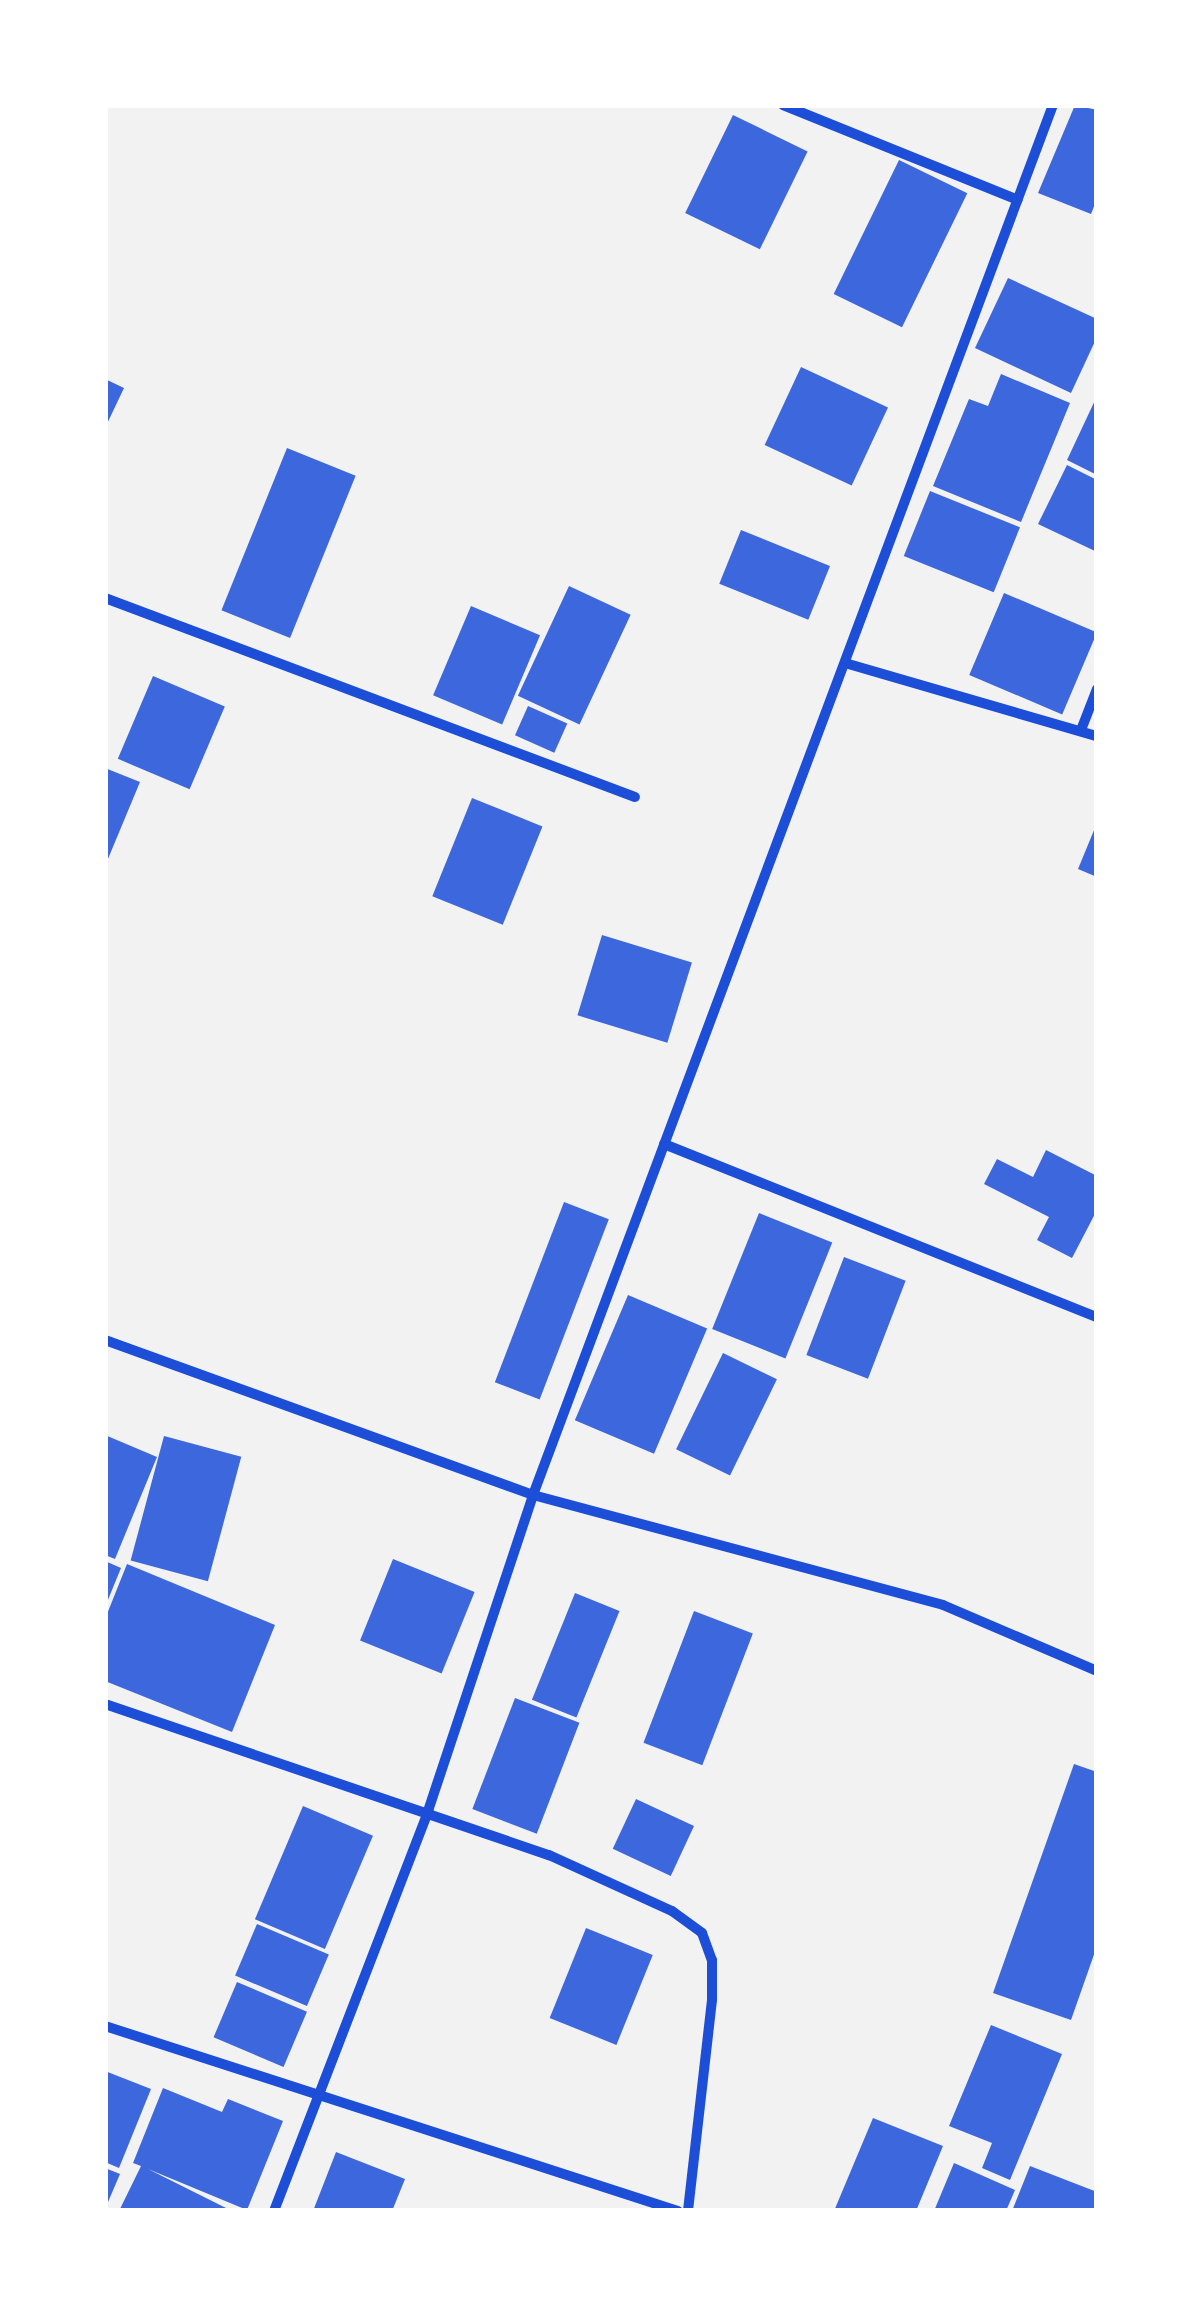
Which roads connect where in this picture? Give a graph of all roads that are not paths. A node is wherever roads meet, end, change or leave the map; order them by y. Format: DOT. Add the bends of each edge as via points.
graph roads {
  1 [pos="783,105"];
  2 [pos="1053,105"];
  3 [pos="1018,200"];
  4 [pos="105,598"];
  5 [pos="845,662"];
  6 [pos="1097,689"];
  7 [pos="1080,730"];
  8 [pos="1097,736"];
  9 [pos="635,798"];
  10 [pos="664,1144"];
  11 [pos="1097,1317"];
  12 [pos="105,1340"];
  13 [pos="533,1495"];
  14 [pos="1097,1671"];
  15 [pos="105,1704"];
  16 [pos="428,1811"];
  17 [pos="105,2026"];
  18 [pos="313,2096"];
  19 [pos="274,2211"];
  20 [pos="678,2211"];
  21 [pos="688,2211"];
  1 -- 3 [label="street"];
  2 -- 3 [label="street"];
  3 -- 5 [label="street"];
  4 -- 9 [label="street"];
  5 -- 7 [label="street"];
  5 -- 10 [label="street"];
  6 -- 7 [label="street"];
  7 -- 8 [label="street"];
  10 -- 11 [label="street"];
  10 -- 13 [label="street"];
  12 -- 13 [label="street"];
  13 -- 14 [label="street" via="943,1606"];
  13 -- 16 [label="street"];
  15 -- 16 [label="street"];
  16 -- 18 [label="street"];
  16 -- 21 [label="street" via="549,1855 672,1911 702,1933 712,1960 712,2000"];
  17 -- 18 [label="street"];
  18 -- 19 [label="street"];
  18 -- 20 [label="street"];
}
